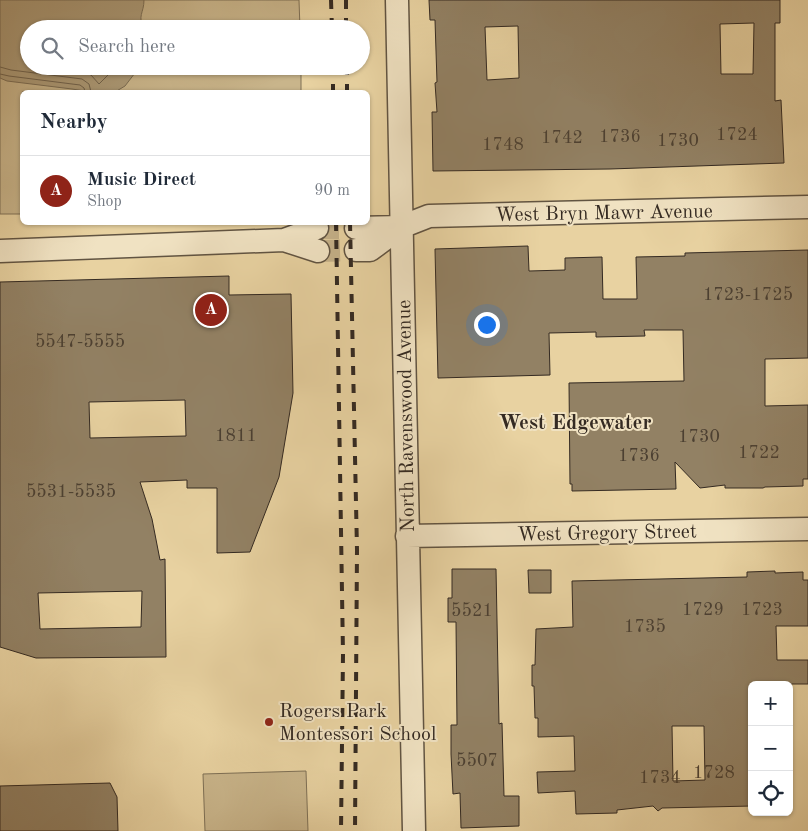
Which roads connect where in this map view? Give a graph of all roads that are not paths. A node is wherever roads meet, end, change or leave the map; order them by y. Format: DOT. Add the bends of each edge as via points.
graph roads {
  1 [pos="396,0"];
  2 [pos="808,207"];
  3 [pos="401,227"];
  4 [pos="317,228"];
  5 [pos="356,228"];
  6 [pos="284,240"];
  7 [pos="356,250"];
  8 [pos="0,251"];
  9 [pos="318,251"];
  10 [pos="808,529"];
  11 [pos="407,536"];
  12 [pos="414,831"];
  1 -- 3 [label="street, North Ravenswood Avenue"];
  2 -- 3 [label="street, West Bryn Mawr Avenue" via="429,216"];
  3 -- 5 [label="street, West Bryn Mawr Avenue"];
  3 -- 7 [label="street, West Bryn Mawr Avenue" via="370,250"];
  3 -- 11 [label="street, North Ravenswood Avenue"];
  4 -- 6 [label="street"];
  6 -- 8 [label="street"];
  6 -- 9 [label="street"];
  10 -- 11 [label="street, West Gregory Street"];
  11 -- 12 [label="street, North Ravenswood Avenue"];
}
